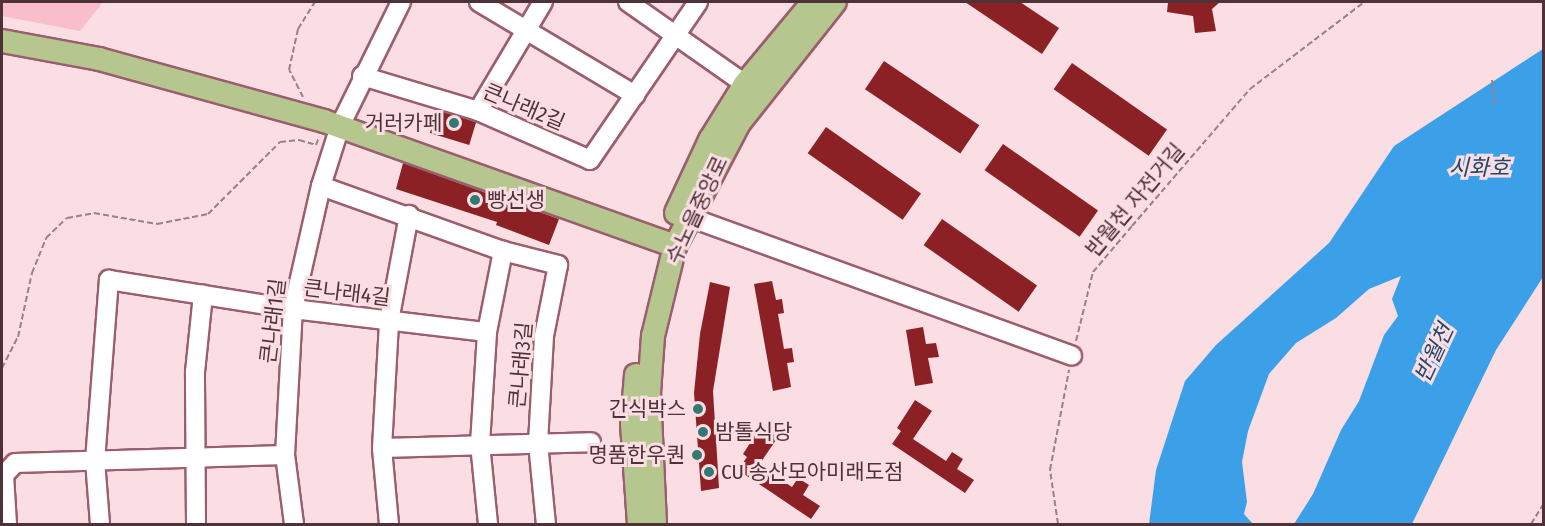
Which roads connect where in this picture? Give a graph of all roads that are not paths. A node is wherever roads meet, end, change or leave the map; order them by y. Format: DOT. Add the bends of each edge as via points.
graph roads {
  1 [pos="401,2"];
  2 [pos="479,2"];
  3 [pos="543,2"];
  4 [pos="628,2"];
  5 [pos="698,2"];
  6 [pos="813,2"];
  7 [pos="836,2"];
  8 [pos="525,30"];
  9 [pos="674,35"];
  10 [pos="2,41"];
  11 [pos="362,76"];
  12 [pos="745,84"];
  13 [pos="635,95"];
  14 [pos="478,111"];
  15 [pos="332,124"];
  16 [pos="321,186"];
  17 [pos="409,215"];
  18 [pos="683,215"];
  19 [pos="668,243"];
  20 [pos="503,251"];
  21 [pos="203,294"];
  22 [pos="293,309"];
  23 [pos="389,321"];
  24 [pos="487,332"];
  25 [pos="1072,356"];
  26 [pos="591,442"];
  27 [pos="538,443"];
  28 [pos="480,444"];
  29 [pos="382,448"];
  30 [pos="285,455"];
  31 [pos="193,457"];
  32 [pos="94,461"];
  33 [pos="7,525"];
  34 [pos="100,525"];
  35 [pos="196,525"];
  36 [pos="294,525"];
  37 [pos="389,525"];
  38 [pos="488,525"];
  39 [pos="546,525"];
  40 [pos="639,525"];
  41 [pos="655,525"];
  1 -- 11 [label="street"];
  2 -- 8 [label="street"];
  3 -- 8 [label="street"];
  4 -- 9 [label="street"];
  5 -- 9 [label="street, 큰나래2길"];
  6 -- 12 [label="main road, 수노을중앙로"];
  7 -- 18 [label="main road, 수노을중앙로" via="739,123"];
  8 -- 13 [label="street"];
  8 -- 14 [label="street"];
  9 -- 12 [label="street"];
  9 -- 13 [label="street, 큰나래2길"];
  10 -- 15 [label="main road" via="99,58"];
  11 -- 14 [label="street, 큰나래2길"];
  11 -- 15 [label="street"];
  12 -- 18 [label="main road, 수노을중앙로" via="710,140"];
  13 -- 14 [label="street, 큰나래2길" via="590,160"];
  15 -- 16 [label="street, 큰나래1길"];
  15 -- 19 [label="main road"];
  16 -- 17 [label="street, 큰나래3길"];
  16 -- 22 [label="street, 큰나래1길"];
  17 -- 20 [label="street, 큰나래3길"];
  17 -- 23 [label="street"];
  18 -- 19 [label="main road, 수노을중앙로"];
  18 -- 25 [label="street"];
  19 -- 40 [label="main road, 수노을중앙로" via="639,340 632,414"];
  19 -- 41 [label="main road, 수노을중앙로" via="653,336 649,393"];
  20 -- 24 [label="street, 큰나래3길"];
  20 -- 27 [label="street, 큰나래3길" via="558,265 544,336"];
  21 -- 22 [label="street, 큰나래4길"];
  21 -- 31 [label="street" via="195,372"];
  21 -- 32 [label="street, 큰나래4길" via="110,280"];
  22 -- 23 [label="street, 큰나래4길"];
  22 -- 30 [label="street, 큰나래1길"];
  23 -- 24 [label="street, 큰나래4길"];
  23 -- 29 [label="street"];
  24 -- 28 [label="street, 큰나래3길"];
  26 -- 27 [label="street"];
  27 -- 28 [label="street"];
  27 -- 39 [label="street, 큰나래3길"];
  28 -- 29 [label="street"];
  28 -- 38 [label="street, 큰나래3길"];
  29 -- 37 [label="street"];
  30 -- 31 [label="street"];
  30 -- 36 [label="street, 큰나래1길"];
  31 -- 32 [label="street"];
  31 -- 35 [label="street"];
  32 -- 33 [label="street" via="15,463 4,475"];
  32 -- 34 [label="street, 큰나래4길"];
}
